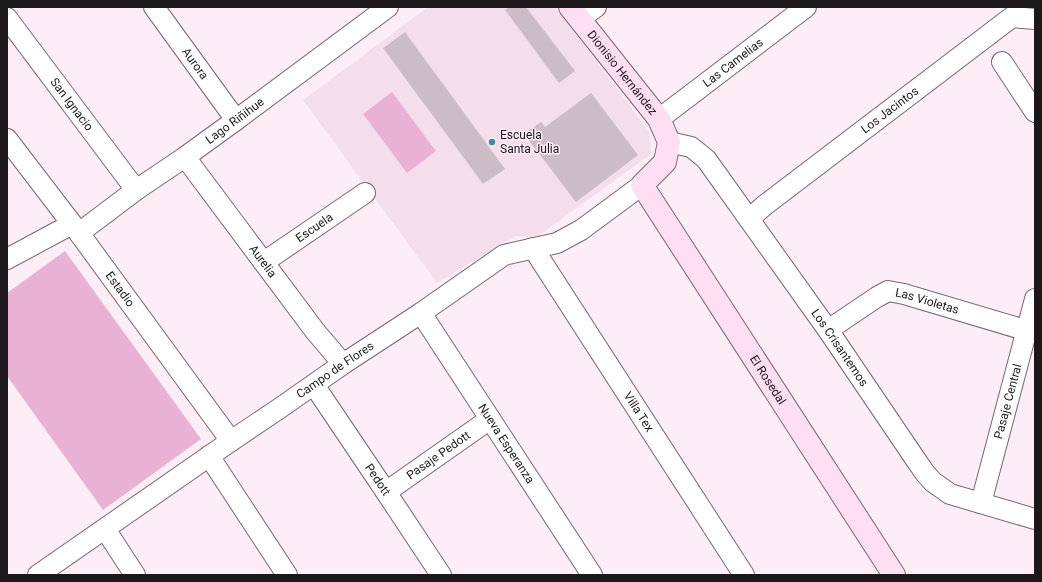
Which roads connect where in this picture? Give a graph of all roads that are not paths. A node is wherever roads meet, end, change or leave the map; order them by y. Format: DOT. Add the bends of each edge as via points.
graph roads {
  1 [pos="154,7"];
  2 [pos="388,7"];
  3 [pos="806,7"];
  4 [pos="582,11"];
  5 [pos="7,18"];
  6 [pos="1035,19"];
  7 [pos="1002,62"];
  8 [pos="1035,112"];
  9 [pos="659,119"];
  10 [pos="236,120"];
  11 [pos="7,139"];
  12 [pos="669,142"];
  13 [pos="185,157"];
  14 [pos="642,185"];
  15 [pos="136,190"];
  16 [pos="365,193"];
  17 [pos="749,219"];
  18 [pos="76,228"];
  19 [pos="534,248"];
  20 [pos="7,259"];
  21 [pos="264,262"];
  22 [pos="1035,299"];
  23 [pos="421,313"];
  24 [pos="828,330"];
  25 [pos="1031,332"];
  26 [pos="343,364"];
  27 [pos="314,385"];
  28 [pos="490,418"];
  29 [pos="231,441"];
  30 [pos="209,456"];
  31 [pos="386,492"];
  32 [pos="981,503"];
  33 [pos="1035,519"];
  34 [pos="105,529"];
  35 [pos="38,575"];
  36 [pos="135,575"];
  37 [pos="287,575"];
  38 [pos="441,575"];
  39 [pos="592,575"];
  40 [pos="744,575"];
  41 [pos="894,575"];
  1 -- 10 [label="street, Aurora"];
  2 -- 10 [label="street, Lago Riñihue"];
  3 -- 9 [label="street, Las Camelias"];
  4 -- 9 [label="street, Dionisio Hernández"];
  5 -- 15 [label="street, San Ignacio"];
  6 -- 17 [label="street, Los Jacintos" via="1012,17"];
  7 -- 8 [label="street"];
  9 -- 12 [label="street, Dionisio Hernández"];
  10 -- 13 [label="street, Lago Riñihue"];
  11 -- 18 [label="street, Estadio"];
  12 -- 14 [label="street" via="665,162"];
  12 -- 17 [label="street, Los Crisantemos" via="691,147 706,159"];
  13 -- 15 [label="street, Lago Riñihue"];
  13 -- 21 [label="street, Aurelia"];
  14 -- 19 [label="street, Campo de Flores" via="581,230 557,243"];
  14 -- 41 [label="street, El Rosedal"];
  15 -- 18 [label="street, Lago Riñihue"];
  16 -- 21 [label="street, Escuela"];
  17 -- 24 [label="street, Los Crisantemos"];
  18 -- 20 [label="street, Lago Riñihue"];
  18 -- 29 [label="street, Estadio"];
  19 -- 23 [label="street, Campo de Flores" via="504,255"];
  19 -- 40 [label="street, Villa Tex"];
  21 -- 26 [label="street, Aurelia"];
  22 -- 25 [label="street, Pasaje Central"];
  23 -- 26 [label="street, Campo de Flores"];
  23 -- 28 [label="street, Nueva Esperanza"];
  24 -- 25 [label="street, Las Violetas" via="888,291"];
  24 -- 32 [label="street, Los Crisantemos" via="925,473 950,494"];
  25 -- 32 [label="street, Pasaje Central"];
  26 -- 27 [label="street, Campo de Flores"];
  27 -- 29 [label="street, Campo de Flores"];
  27 -- 31 [label="street, Pedott"];
  28 -- 31 [label="street, Pasaje Pedott"];
  28 -- 39 [label="street, Nueva Esperanza"];
  29 -- 30 [label="street, Campo de Flores"];
  30 -- 34 [label="street, Campo de Flores"];
  30 -- 37 [label="street"];
  31 -- 38 [label="street, Pedott"];
  32 -- 33 [label="street, Los Crisantemos"];
  34 -- 35 [label="street, Campo de Flores"];
  34 -- 36 [label="street"];
}
